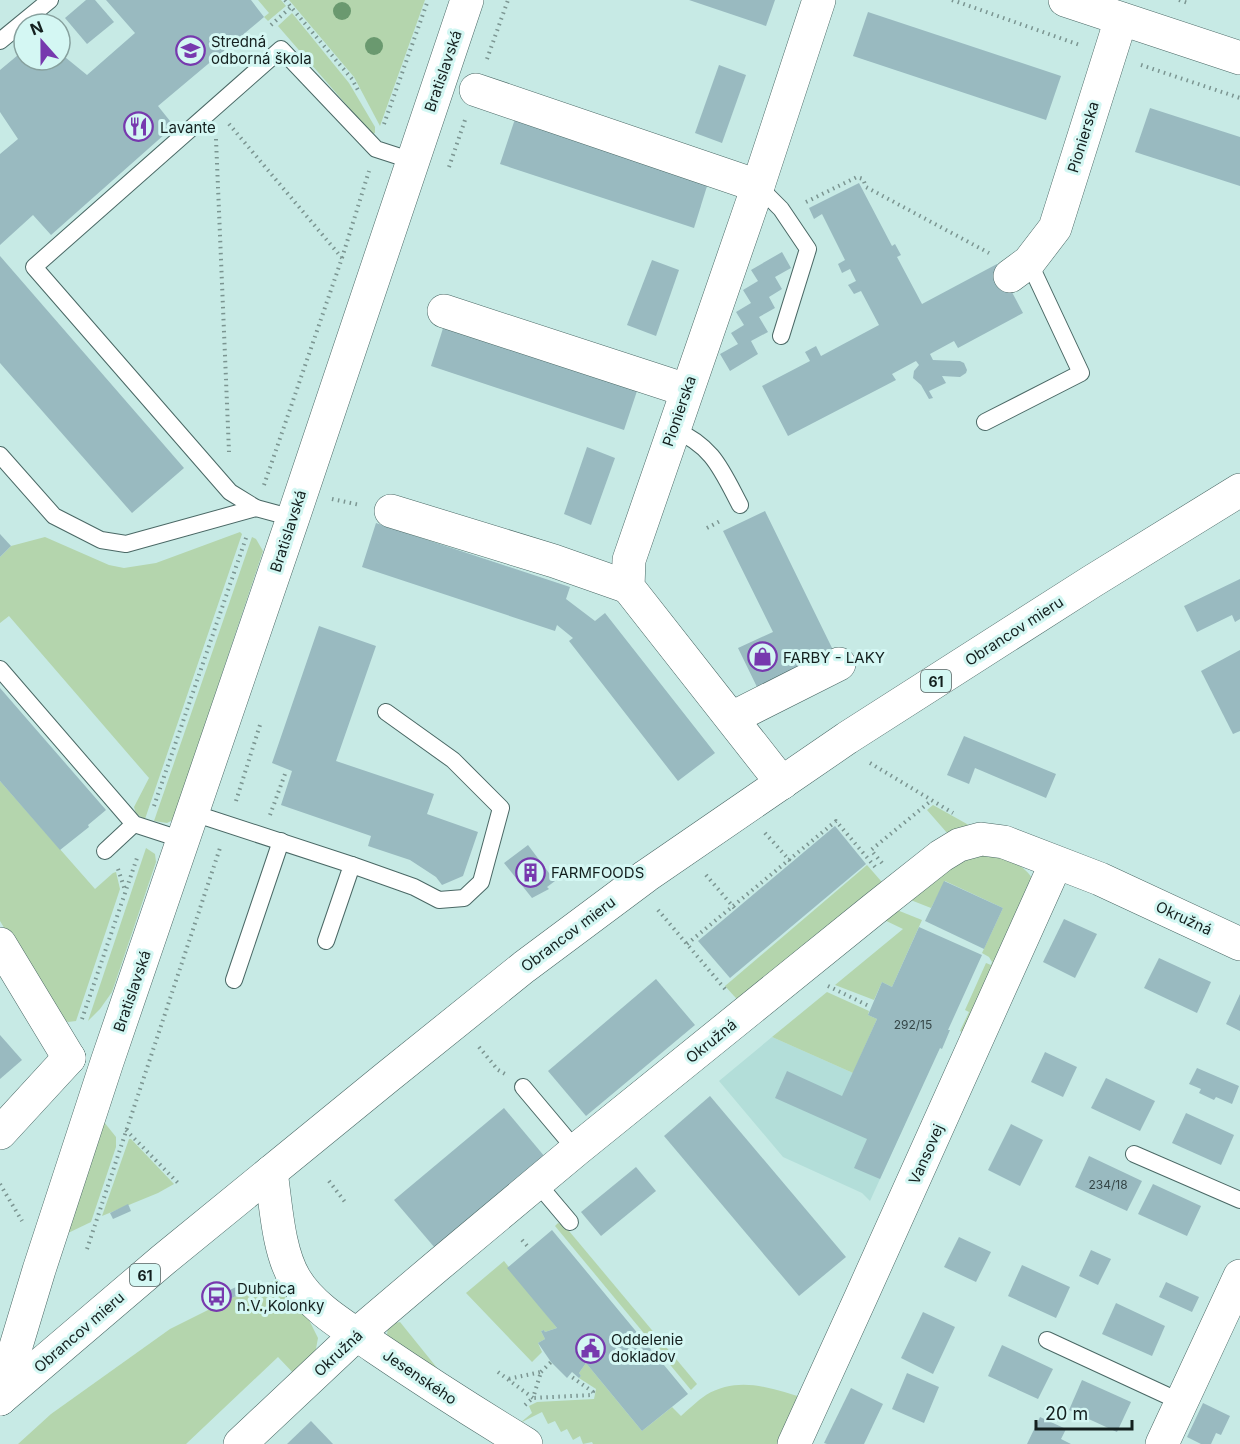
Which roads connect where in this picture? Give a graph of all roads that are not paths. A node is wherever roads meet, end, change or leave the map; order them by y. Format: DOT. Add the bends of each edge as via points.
graph roads {
  1 [pos="50,0"];
  2 [pos="467,0"];
  3 [pos="819,0"];
  4 [pos="1065,0"];
  5 [pos="1121,18"];
  6 [pos="0,41"];
  7 [pos="1238,50"];
  8 [pos="476,90"];
  9 [pos="413,161"];
  10 [pos="763,191"];
  11 [pos="1020,269"];
  12 [pos="444,311"];
  13 [pos="781,336"];
  14 [pos="686,390"];
  15 [pos="985,422"];
  16 [pos="673,429"];
  17 [pos="0,455"];
  18 [pos="1240,490"];
  19 [pos="256,508"];
  20 [pos="735,510"];
  21 [pos="391,511"];
  22 [pos="293,518"];
  23 [pos="628,587"];
  24 [pos="839,664"];
  25 [pos="0,669"];
  26 [pos="386,712"];
  27 [pos="732,718"];
  28 [pos="782,783"];
  29 [pos="134,824"];
  30 [pos="188,827"];
  31 [pos="281,841"];
  32 [pos="105,851"];
  33 [pos="1056,862"];
  34 [pos="352,865"];
  35 [pos="326,941"];
  36 [pos="0,944"];
  37 [pos="1240,944"];
  38 [pos="234,980"];
  39 [pos="69,1058"];
  40 [pos="107,1062"];
  41 [pos="522,1087"];
  42 [pos="0,1133"];
  43 [pos="576,1150"];
  44 [pos="1134,1154"];
  45 [pos="271,1172"];
  46 [pos="537,1183"];
  47 [pos="1240,1200"];
  48 [pos="570,1222"];
  49 [pos="1240,1276"];
  50 [pos="357,1334"];
  51 [pos="1047,1340"];
  52 [pos="0,1399"];
  53 [pos="1181,1402"];
  54 [pos="240,1444"];
  55 [pos="526,1444"];
  56 [pos="794,1444"];
  57 [pos="1162,1444"];
  1 -- 6 [label="lane"];
  2 -- 9 [label="street, Bratislavská"];
  3 -- 10 [label="street, Pionierska"];
  4 -- 5 [label="street"];
  5 -- 7 [label="street"];
  5 -- 11 [label="street, Pionierska" via="1055,228"];
  8 -- 10 [label="street"];
  9 -- 19 [label="lane" via="376,149 281,49 34,267 230,492"];
  9 -- 22 [label="street, Bratislavská"];
  10 -- 13 [label="lane" via="781,209 808,249"];
  10 -- 14 [label="street, Pionierska"];
  11 -- 15 [label="lane" via="1081,374"];
  12 -- 14 [label="street"];
  14 -- 16 [label="street, Pionierska"];
  16 -- 20 [label="lane" via="692,437 718,464"];
  16 -- 23 [label="street, Pionierska" via="629,560"];
  17 -- 19 [label="lane" via="54,516 101,540 126,544"];
  18 -- 28 [label="street, Obrancov mieru / 61" via="972,657"];
  19 -- 22 [label="lane"];
  21 -- 23 [label="street"];
  22 -- 30 [label="street, Bratislavská"];
  23 -- 27 [label="street"];
  24 -- 27 [label="street"];
  25 -- 29 [label="lane"];
  26 -- 34 [label="lane" via="453,760 501,808 481,882 464,898 439,900"];
  27 -- 28 [label="street"];
  28 -- 45 [label="street, Obrancov mieru / 61" via="646,876 524,967"];
  29 -- 30 [label="lane"];
  29 -- 32 [label="lane"];
  30 -- 31 [label="lane" via="262,835"];
  30 -- 40 [label="street, Bratislavská"];
  31 -- 34 [label="lane"];
  31 -- 38 [label="lane"];
  33 -- 37 [label="street, Okružná"];
  33 -- 43 [label="street, Okružná" via="993,840 968,842 949,850"];
  33 -- 56 [label="street, Vansovej"];
  34 -- 35 [label="lane"];
  36 -- 39 [label="street"];
  39 -- 40 [label="street"];
  39 -- 42 [label="street"];
  40 -- 52 [label="street, Bratislavská"];
  41 -- 43 [label="lane"];
  43 -- 46 [label="street, Okružná"];
  44 -- 47 [label="lane"];
  45 -- 50 [label="street, Jesenského" via="284,1251 294,1278 321,1308"];
  45 -- 52 [label="street, Obrancov mieru / 61"];
  46 -- 48 [label="lane"];
  46 -- 50 [label="street, Okružná"];
  49 -- 53 [label="street"];
  50 -- 54 [label="street, Okružná"];
  50 -- 55 [label="street, Jesenského"];
  51 -- 53 [label="lane"];
  53 -- 57 [label="street"];
}
